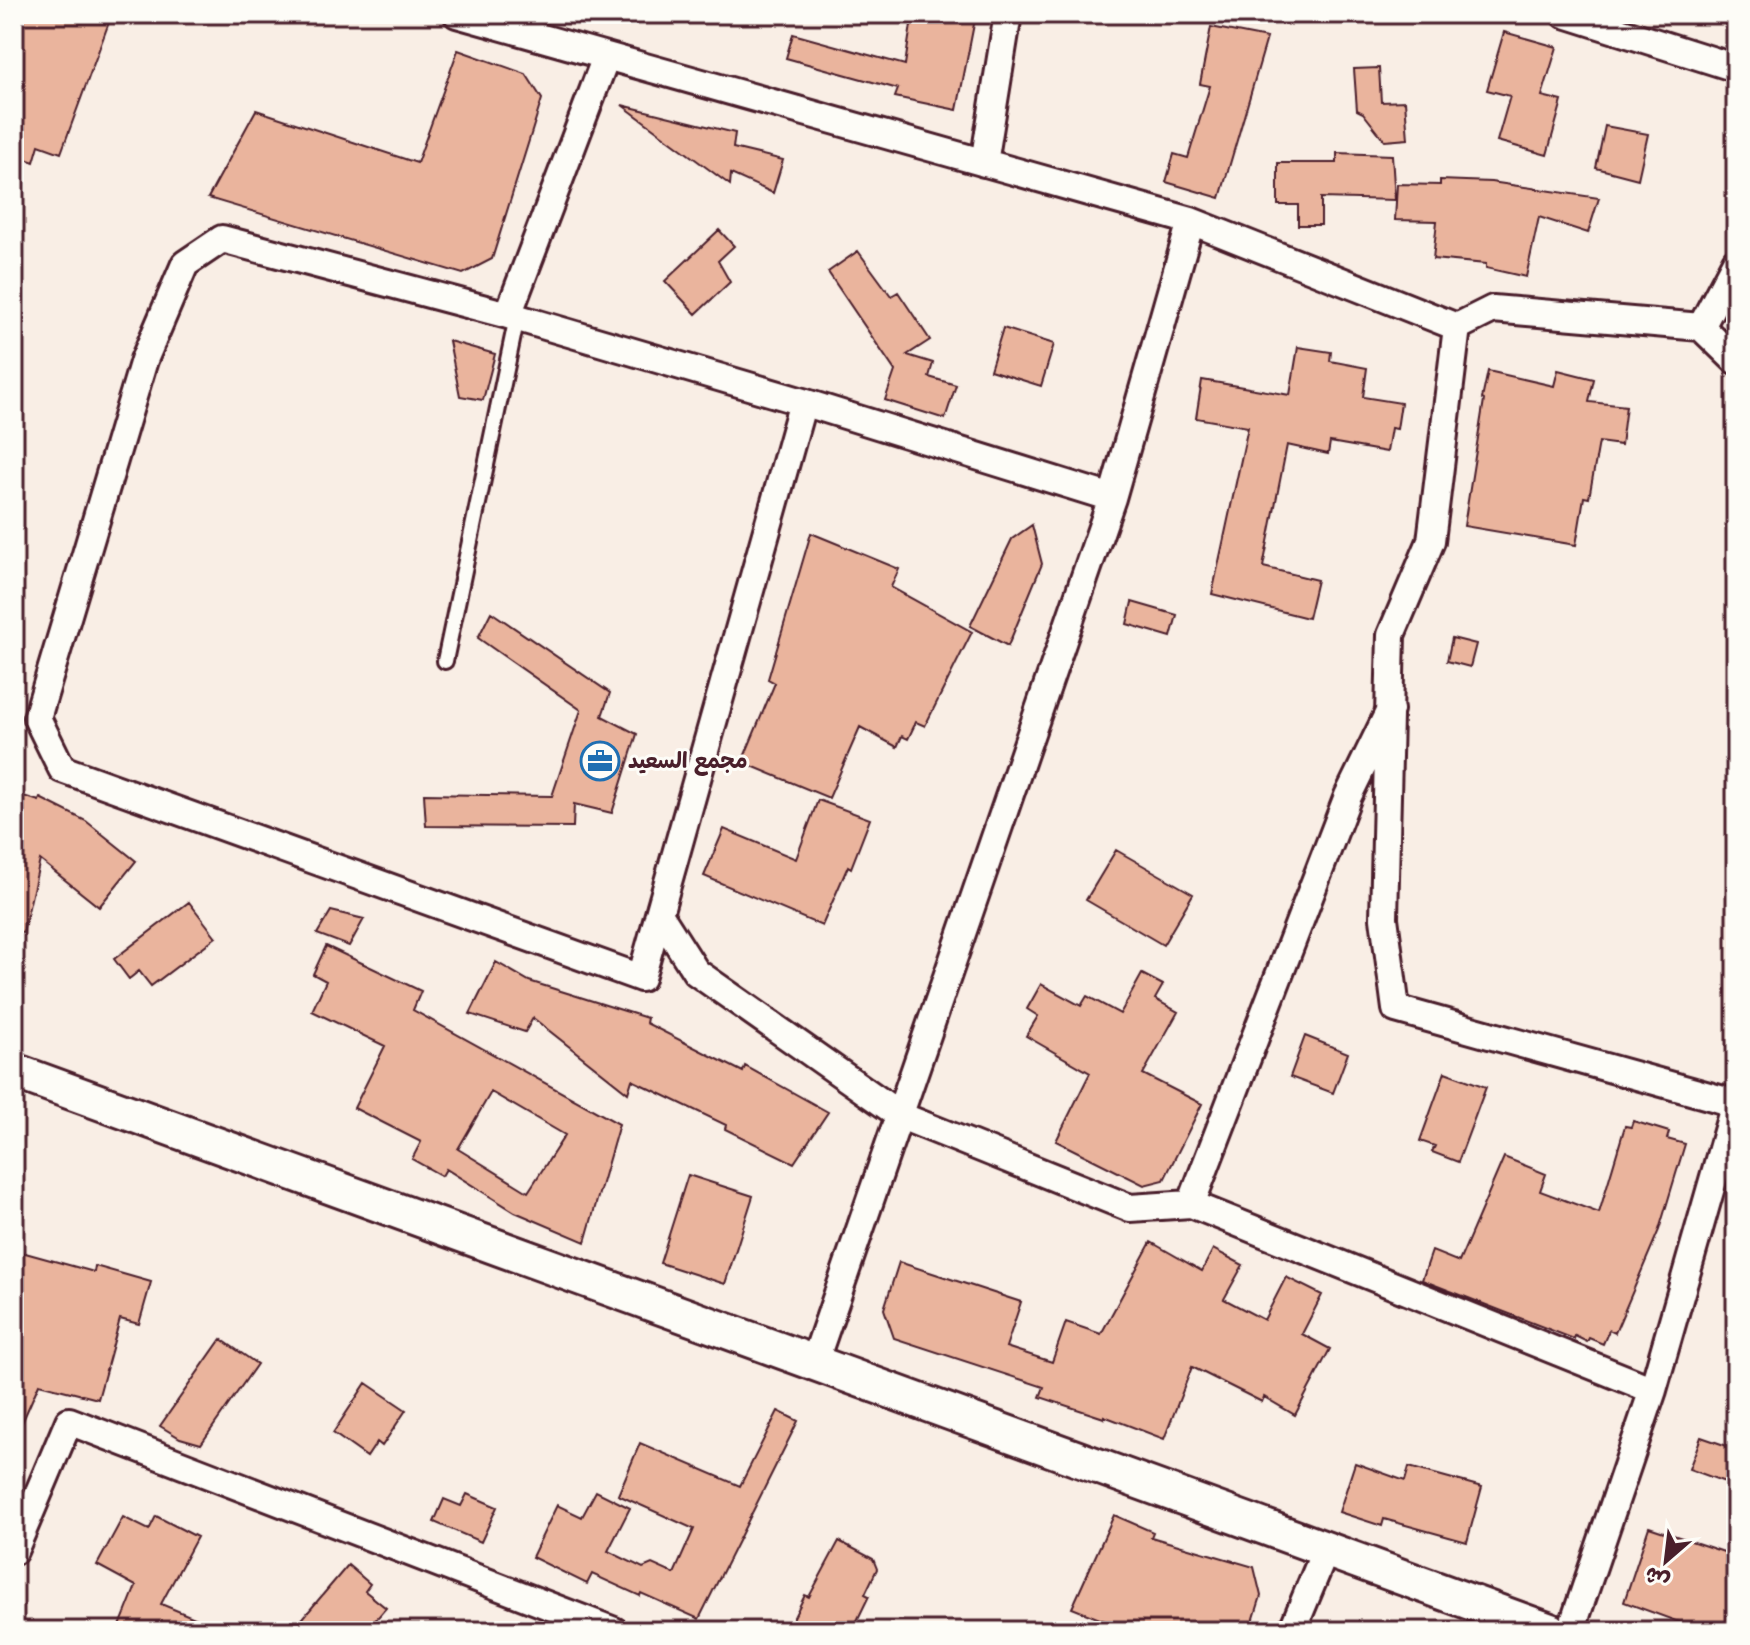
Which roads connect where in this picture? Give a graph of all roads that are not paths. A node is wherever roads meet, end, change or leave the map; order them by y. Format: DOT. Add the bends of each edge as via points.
graph roads {
  1 [pos="457,14"];
  2 [pos="1008,14"];
  3 [pos="1565,14"];
  4 [pos="606,57"];
  5 [pos="1736,68"];
  6 [pos="984,163"];
  7 [pos="1191,221"];
  8 [pos="1736,261"];
  9 [pos="512,316"];
  10 [pos="1457,327"];
  11 [pos="1701,327"];
  12 [pos="1736,361"];
  13 [pos="803,402"];
  14 [pos="1112,498"];
  15 [pos="445,661"];
  16 [pos="1390,710"];
  17 [pos="659,914"];
  18 [pos="14,1071"];
  19 [pos="1735,1101"];
  20 [pos="901,1116"];
  21 [pos="1191,1204"];
  22 [pos="814,1363"];
  23 [pos="1653,1390"];
  24 [pos="1326,1549"];
  25 [pos="14,1551"];
  26 [pos="614,1631"];
  27 [pos="1292,1631"];
  28 [pos="1550,1631"];
  29 [pos="1571,1631"];
  1 -- 4 [label="street"];
  2 -- 6 [label="street"];
  3 -- 5 [label="street"];
  4 -- 6 [label="street"];
  4 -- 9 [label="street"];
  6 -- 7 [label="street"];
  7 -- 10 [label="street"];
  7 -- 14 [label="street"];
  8 -- 11 [label="street"];
  9 -- 13 [label="street"];
  9 -- 15 [label="lane"];
  9 -- 17 [label="street" via="222,239 185,264 144,360 37,718 62,769 641,978"];
  10 -- 11 [label="street" via="1493,309"];
  10 -- 16 [label="street" via="1431,541 1391,635"];
  11 -- 12 [label="street"];
  13 -- 14 [label="street"];
  13 -- 17 [label="street"];
  14 -- 20 [label="street"];
  16 -- 19 [label="street" via="1384,918 1396,1009"];
  16 -- 21 [label="street" via="1348,796"];
  17 -- 20 [label="street" via="696,972"];
  18 -- 22 [label="street"];
  19 -- 23 [label="street"];
  20 -- 21 [label="street" via="1130,1208"];
  20 -- 22 [label="street"];
  21 -- 23 [label="street"];
  22 -- 24 [label="street"];
  23 -- 29 [label="street"];
  24 -- 27 [label="street"];
  24 -- 28 [label="street"];
  25 -- 26 [label="street" via="69,1421"];
}
